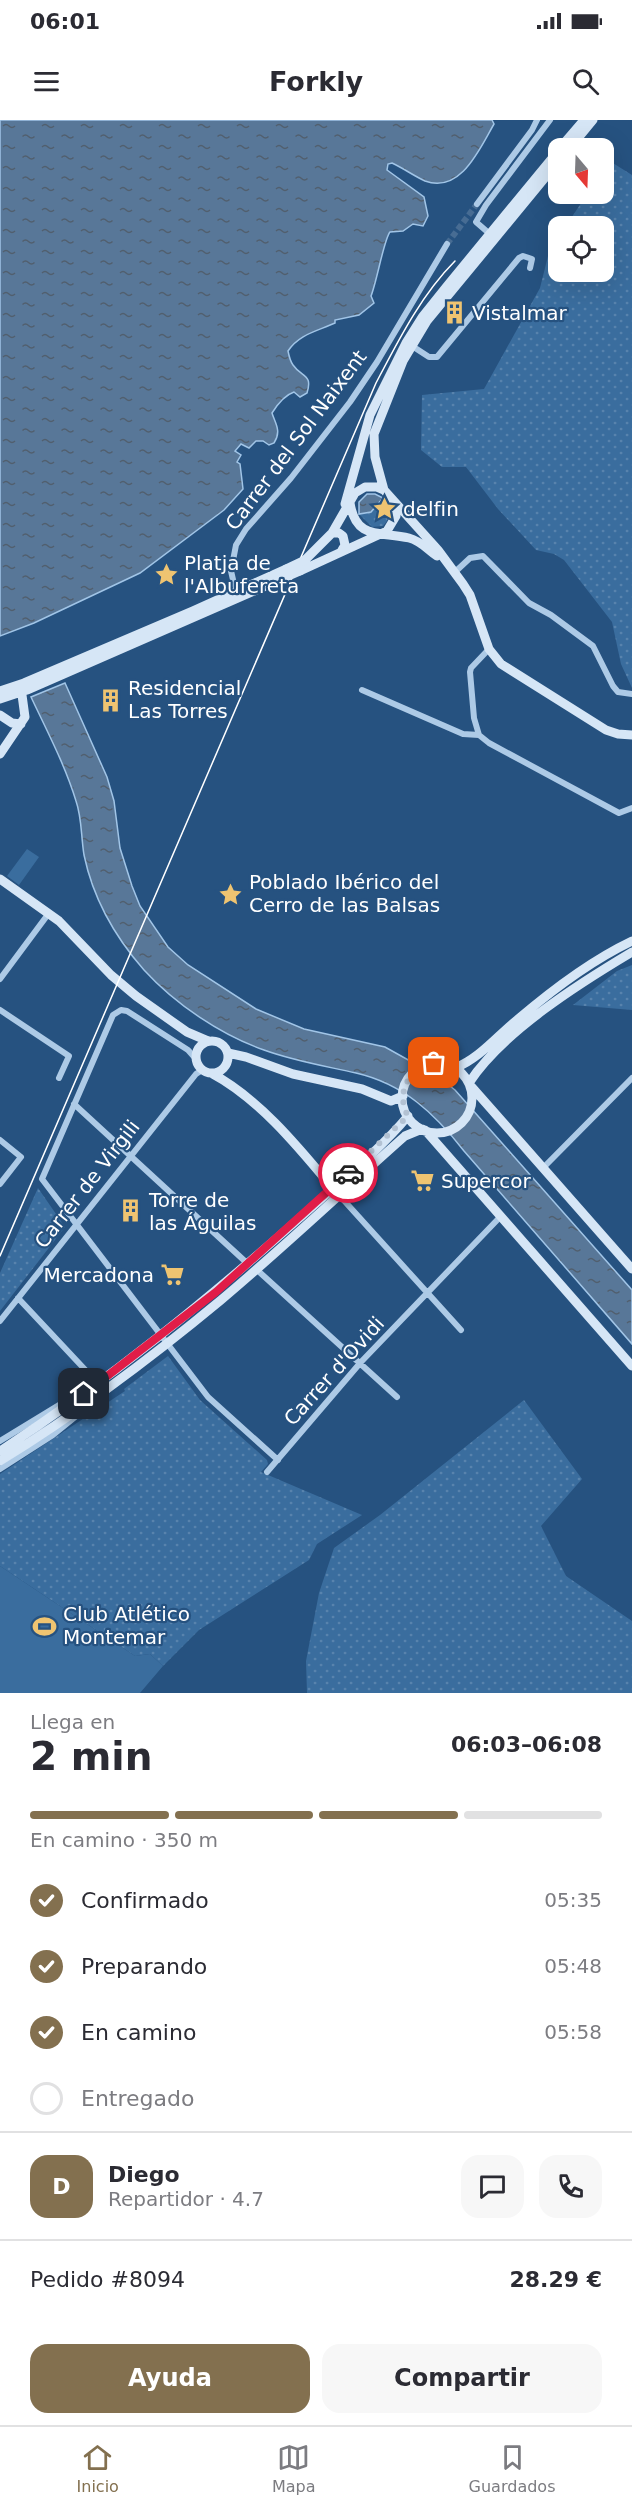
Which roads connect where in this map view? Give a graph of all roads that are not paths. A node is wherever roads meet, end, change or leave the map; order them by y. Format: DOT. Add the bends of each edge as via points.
graph roads {
  1 [pos="537,120"];
  2 [pos="550,120"];
  3 [pos="584,120"];
  4 [pos="593,120"];
  5 [pos="569,138"];
  6 [pos="578,138"];
  7 [pos="548,164"];
  8 [pos="548,173"];
  9 [pos="477,204"];
  10 [pos="492,236"];
  11 [pos="447,244"];
  12 [pos="531,268"];
  13 [pos="409,344"];
  14 [pos="351,482"];
  15 [pos="384,490"];
  16 [pos="392,499"];
  17 [pos="351,501"];
  18 [pos="341,517"];
  19 [pos="332,533"];
  20 [pos="380,534"];
  21 [pos="402,537"];
  22 [pos="362,543"];
  23 [pos="342,550"];
  24 [pos="444,560"];
  25 [pos="455,572"];
  26 [pos="285,573"];
  27 [pos="241,594"];
  28 [pos="489,649"];
  29 [pos="21,688"];
  30 [pos="362,690"];
  31 [pos="0,691"];
  32 [pos="632,694"];
  33 [pos="0,699"];
  34 [pos="0,715"];
  35 [pos="17,723"];
  36 [pos="479,735"];
  37 [pos="632,735"];
  38 [pos="0,754"];
  39 [pos="632,808"];
  40 [pos="0,879"];
  41 [pos="49,913"];
  42 [pos="632,941"];
  43 [pos="632,952"];
  44 [pos="0,979"];
  45 [pos="0,1010"];
  46 [pos="187,1032"];
  47 [pos="208,1041"];
  48 [pos="228,1053"];
  49 [pos="197,1054"];
  50 [pos="455,1068"];
  51 [pos="207,1072"];
  52 [pos="59,1078"];
  53 [pos="632,1078"];
  54 [pos="469,1084"];
  55 [pos="402,1096"];
  56 [pos="74,1104"];
  57 [pos="408,1116"];
  58 [pos="423,1129"];
  59 [pos="0,1140"];
  60 [pos="130,1157"];
  61 [pos="543,1168"];
  62 [pos="0,1184"];
  63 [pos="336,1192"];
  64 [pos="501,1216"];
  65 [pos="76,1224"];
  66 [pos="252,1267"];
  67 [pos="632,1269"];
  68 [pos="427,1292"];
  69 [pos="18,1298"];
  70 [pos="0,1321"];
  71 [pos="461,1330"];
  72 [pos="164,1340"];
  73 [pos="362,1362"];
  74 [pos="632,1366"];
  75 [pos="103,1386"];
  76 [pos="397,1396"];
  77 [pos="0,1441"];
  78 [pos="0,1451"];
  79 [pos="278,1460"];
  80 [pos="0,1461"];
  81 [pos="0,1469"];
  82 [pos="267,1472"];
  1 -- 9 [label="street"];
  2 -- 10 [label="street" via="476,222"];
  3 -- 5 [label="main road"];
  4 -- 6 [label="main road"];
  7 -- 10 [label="main road"];
  8 -- 10 [label="main road"];
  10 -- 13 [label="main road"];
  11 -- 27 [label="street, Carrer del Sol Naixent" via="350,402 236,545 231,571"];
  12 -- 13 [label="street" via="532,259 519,258 437,357 429,357"];
  13 -- 14 [label="main road" via="370,415"];
  13 -- 15 [label="main road" via="374,434 375,457"];
  14 -- 17 [label="main road"];
  14 -- 18 [label="main road"];
  15 -- 16 [label="main road"];
  15 -- 17 [label="main road" via="365,487"];
  16 -- 20 [label="main road" via="396,510 394,522"];
  16 -- 24 [label="main road"];
  17 -- 18 [label="main road"];
  17 -- 20 [label="main road" via="351,512 358,525 372,534"];
  18 -- 19 [label="main road"];
  19 -- 23 [label="main road" via="343,536"];
  19 -- 26 [label="main road, bridge" via="305,560"];
  20 -- 21 [label="main road"];
  20 -- 22 [label="main road"];
  21 -- 22 [label="main road"];
  21 -- 24 [label="main road" via="416,541"];
  22 -- 23 [label="main road"];
  23 -- 26 [label="main road, bridge" via="300,571"];
  24 -- 25 [label="main road"];
  25 -- 28 [label="main road" via="470,595"];
  25 -- 32 [label="street" via="470,558 483,556 529,603 593,646 613,686 618,692"];
  26 -- 27 [label="main road"];
  27 -- 29 [label="main road"];
  28 -- 36 [label="street" via="470,672"];
  28 -- 37 [label="main road" via="508,669 592,722 618,734"];
  29 -- 31 [label="main road"];
  29 -- 33 [label="main road"];
  29 -- 35 [label="main road" via="25,714"];
  30 -- 36 [label="street" via="463,734"];
  34 -- 35 [label="main road"];
  35 -- 38 [label="main road"];
  36 -- 39 [label="street" via="619,813"];
  40 -- 41 [label="main road"];
  41 -- 44 [label="street"];
  41 -- 46 [label="main road" via="136,996"];
  42 -- 50 [label="main road" via="546,995 473,1059"];
  43 -- 54 [label="main road" via="552,1003 480,1066"];
  45 -- 52 [label="street" via="69,1056"];
  46 -- 47 [label="main road"];
  46 -- 49 [label="main road"];
  47 -- 48 [label="main road" via="222,1044"];
  47 -- 49 [label="main road"];
  48 -- 51 [label="main road" via="225,1067"];
  48 -- 55 [label="main road" via="292,1074 362,1089 391,1101"];
  49 -- 51 [label="main road"];
  49 -- 56 [label="street" via="122,1010 113,1015"];
  50 -- 54 [label="main road"];
  50 -- 55 [label="main road" via="445,1064 421,1067 409,1077"];
  51 -- 60 [label="street, Carrer de Virgili" via="196,1074"];
  51 -- 63 [label="main road" via="236,1089 271,1120"];
  53 -- 61 [label="street"];
  54 -- 58 [label="main road" via="472,1100 461,1123 443,1132"];
  54 -- 61 [label="main road"];
  55 -- 57 [label="main road"];
  56 -- 60 [label="street"];
  56 -- 65 [label="street" via="42,1179"];
  57 -- 58 [label="main road"];
  57 -- 63 [label="main road"];
  58 -- 63 [label="main road" via="405,1136"];
  58 -- 64 [label="main road"];
  59 -- 62 [label="street" via="21,1157"];
  60 -- 65 [label="street, Carrer de Virgili"];
  60 -- 66 [label="street"];
  61 -- 67 [label="main road"];
  63 -- 66 [label="main road"];
  63 -- 68 [label="street"];
  64 -- 68 [label="street, Carrer d'Ovidi"];
  64 -- 74 [label="main road"];
  65 -- 69 [label="street, Carrer de Virgili"];
  65 -- 72 [label="street"];
  66 -- 72 [label="main road"];
  66 -- 73 [label="street"];
  68 -- 71 [label="street"];
  68 -- 73 [label="street, Carrer d'Ovidi"];
  69 -- 70 [label="street, Carrer de Virgili"];
  69 -- 75 [label="street"];
  72 -- 75 [label="main road"];
  72 -- 79 [label="street" via="208,1397"];
  73 -- 76 [label="street"];
  73 -- 79 [label="street, Carrer d'Ovidi"];
  75 -- 77 [label="street" via="62,1402"];
  75 -- 78 [label="main road"];
  75 -- 80 [label="main road"];
  75 -- 81 [label="street" via="72,1421"];
  79 -- 82 [label="street, Carrer d'Ovidi"];
}
